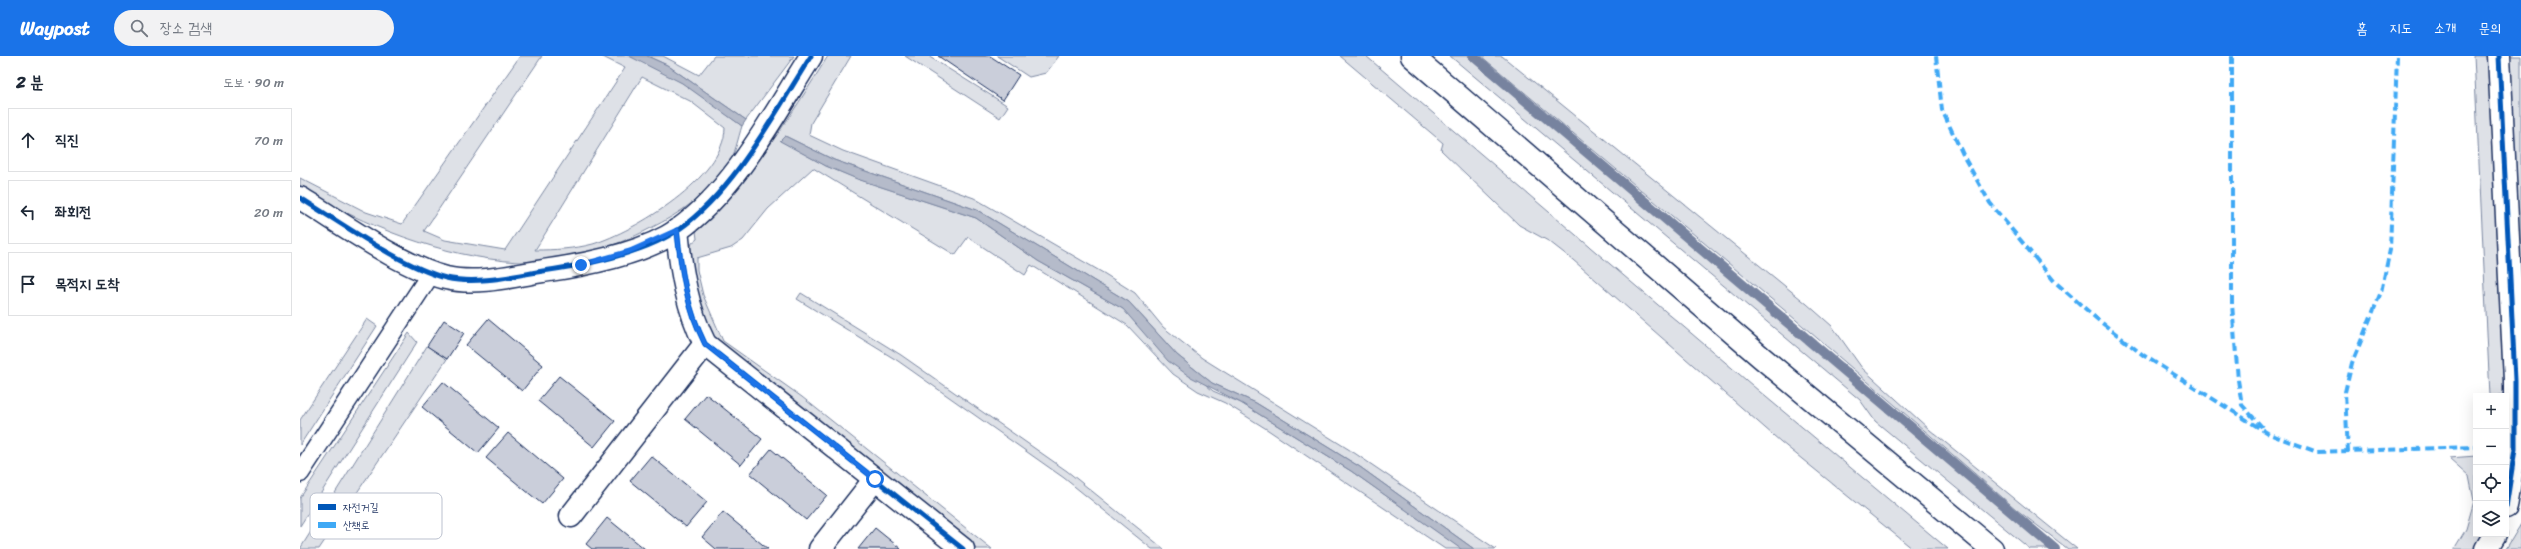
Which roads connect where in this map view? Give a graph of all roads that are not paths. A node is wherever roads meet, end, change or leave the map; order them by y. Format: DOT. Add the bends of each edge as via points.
graph roads {
  1 [pos="811,56"];
  2 [pos="1412,56"];
  3 [pos="2498,56"];
  4 [pos="300,198"];
  5 [pos="677,230"];
  6 [pos="432,272"];
  7 [pos="705,344"];
  8 [pos="300,472"];
  9 [pos="875,479"];
  10 [pos="2507,501"];
  11 [pos="571,516"];
  12 [pos="2493,537"];
  13 [pos="820,549"];
  14 [pos="963,549"];
  15 [pos="1992,549"];
  16 [pos="2486,549"];
  1 -- 5 [label="street" via="745,158 717,196"];
  2 -- 15 [label="street" via="1761,357"];
  3 -- 10 [label="street" via="2515,380 2515,449"];
  4 -- 6 [label="street" via="377,245"];
  5 -- 6 [label="street" via="630,251 558,269 466,280 446,278"];
  5 -- 7 [label="street" via="693,318"];
  6 -- 8 [label="lane"];
  7 -- 9 [label="street"];
  7 -- 11 [label="street"];
  9 -- 13 [label="street"];
  9 -- 14 [label="street"];
  12 -- 16 [label="street"];
}
